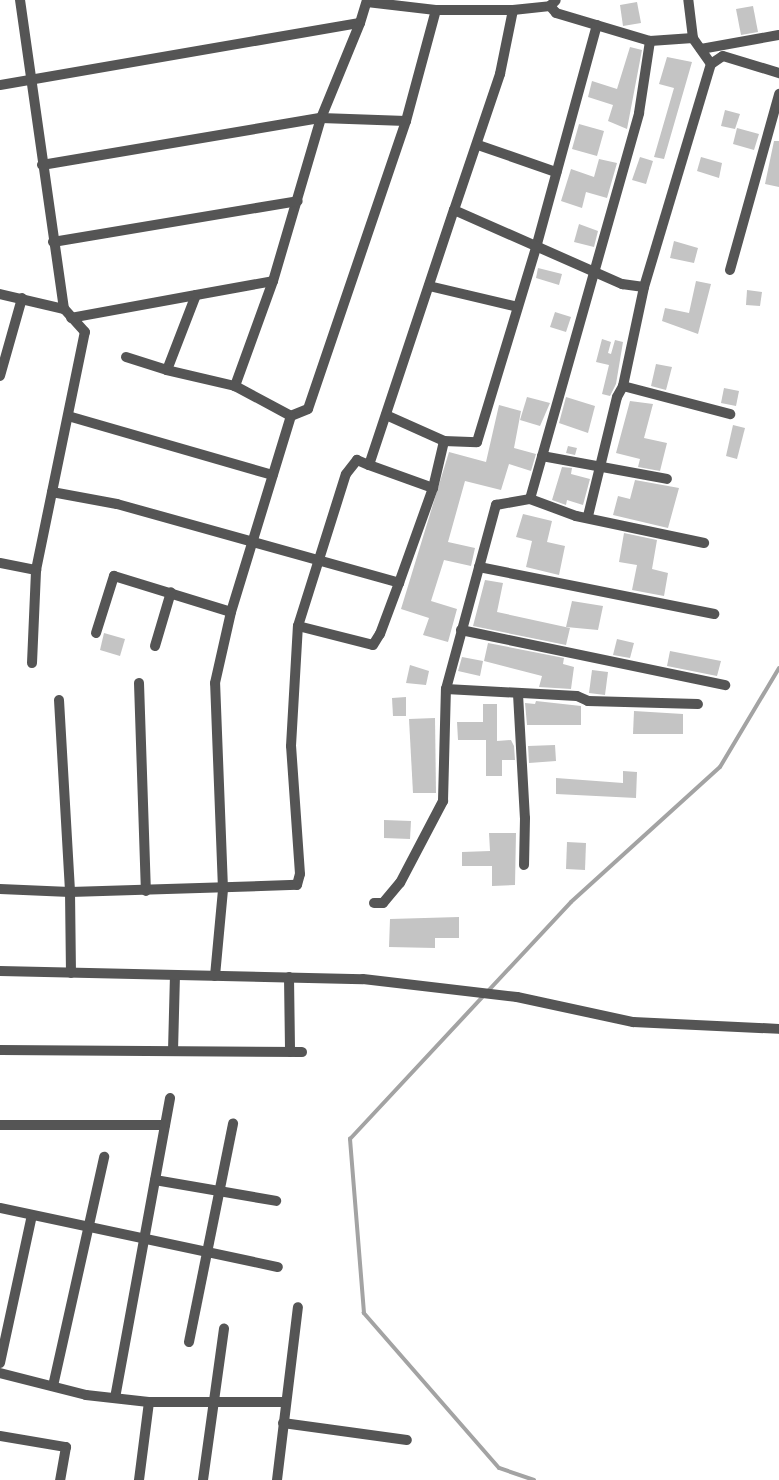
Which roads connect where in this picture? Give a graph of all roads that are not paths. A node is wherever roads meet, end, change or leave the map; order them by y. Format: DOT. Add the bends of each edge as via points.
graph roads {
  1 [pos="20,0"];
  2 [pos="688,0"];
  3 [pos="367,1"];
  4 [pos="553,3"];
  5 [pos="436,10"];
  6 [pos="513,10"];
  7 [pos="360,23"];
  8 [pos="596,25"];
  9 [pos="779,34"];
  10 [pos="693,38"];
  11 [pos="650,41"];
  12 [pos="700,49"];
  13 [pos="711,64"];
  14 [pos="779,73"];
  15 [pos="32,81"];
  16 [pos="0,85"];
  17 [pos="779,94"];
  18 [pos="321,118"];
  19 [pos="406,121"];
  20 [pos="478,145"];
  21 [pos="42,165"];
  22 [pos="556,172"];
  23 [pos="298,202"];
  24 [pos="454,210"];
  25 [pos="53,242"];
  26 [pos="536,246"];
  27 [pos="730,270"];
  28 [pos="594,272"];
  29 [pos="273,281"];
  30 [pos="429,286"];
  31 [pos="644,287"];
  32 [pos="0,294"];
  33 [pos="196,295"];
  34 [pos="22,298"];
  35 [pos="518,307"];
  36 [pos="64,309"];
  37 [pos="71,318"];
  38 [pos="126,357"];
  39 [pos="167,370"];
  40 [pos="0,374"];
  41 [pos="235,386"];
  42 [pos="624,386"];
  43 [pos="730,414"];
  44 [pos="386,415"];
  45 [pos="68,416"];
  46 [pos="291,416"];
  47 [pos="444,441"];
  48 [pos="542,456"];
  49 [pos="369,465"];
  50 [pos="599,466"];
  51 [pos="273,474"];
  52 [pos="667,479"];
  53 [pos="433,488"];
  54 [pos="52,492"];
  55 [pos="530,499"];
  56 [pos="588,516"];
  57 [pos="252,542"];
  58 [pos="704,543"];
  59 [pos="321,561"];
  60 [pos="0,563"];
  61 [pos="479,567"];
  62 [pos="36,570"];
  63 [pos="400,584"];
  64 [pos="171,592"];
  65 [pos="231,612"];
  66 [pos="714,614"];
  67 [pos="298,626"];
  68 [pos="461,630"];
  69 [pos="96,633"];
  70 [pos="155,646"];
  71 [pos="32,663"];
  72 [pos="138,683"];
  73 [pos="725,685"];
  74 [pos="446,689"];
  75 [pos="518,694"];
  76 [pos="59,700"];
  77 [pos="698,704"];
  78 [pos="524,865"];
  79 [pos="0,889"];
  80 [pos="223,889"];
  81 [pos="146,891"];
  82 [pos="70,892"];
  83 [pos="374,903"];
  84 [pos="0,971"];
  85 [pos="71,972"];
  86 [pos="175,975"];
  87 [pos="215,976"];
  88 [pos="288,977"];
  89 [pos="779,1029"];
  90 [pos="0,1050"];
  91 [pos="173,1051"];
  92 [pos="290,1052"];
  93 [pos="302,1052"];
  94 [pos="170,1098"];
  95 [pos="233,1123"];
  96 [pos="0,1126"];
  97 [pos="165,1126"];
  98 [pos="104,1157"];
  99 [pos="155,1180"];
  100 [pos="220,1191"];
  101 [pos="276,1201"];
  102 [pos="0,1208"];
  103 [pos="32,1215"];
  104 [pos="88,1227"];
  105 [pos="144,1239"];
  106 [pos="207,1252"];
  107 [pos="278,1267"];
  108 [pos="298,1307"];
  109 [pos="224,1328"];
  110 [pos="189,1342"];
  111 [pos="0,1364"];
  112 [pos="0,1373"];
  113 [pos="53,1386"];
  114 [pos="116,1398"];
  115 [pos="149,1402"];
  116 [pos="212,1402"];
  117 [pos="285,1402"];
  118 [pos="283,1423"];
  119 [pos="0,1436"];
  120 [pos="407,1440"];
  121 [pos="60,1480"];
  122 [pos="139,1480"];
  123 [pos="203,1480"];
  124 [pos="277,1480"];
  1 -- 15 [label="street"];
  2 -- 10 [label="street"];
  3 -- 5 [label="street"];
  3 -- 7 [label="street"];
  4 -- 6 [label="street"];
  4 -- 8 [label="street" via="556,13"];
  5 -- 6 [label="street"];
  5 -- 19 [label="street"];
  6 -- 20 [label="street" via="500,74"];
  7 -- 15 [label="street"];
  7 -- 18 [label="street"];
  8 -- 11 [label="street"];
  8 -- 22 [label="street"];
  9 -- 12 [label="street"];
  10 -- 11 [label="street"];
  10 -- 12 [label="street"];
  11 -- 28 [label="street" via="639,113"];
  12 -- 13 [label="street"];
  13 -- 14 [label="street" via="723,56"];
  13 -- 31 [label="street"];
  15 -- 16 [label="street"];
  15 -- 21 [label="street"];
  17 -- 27 [label="street"];
  18 -- 19 [label="street"];
  18 -- 21 [label="street"];
  18 -- 23 [label="street"];
  19 -- 46 [label="street" via="308,409"];
  20 -- 22 [label="street"];
  20 -- 24 [label="street"];
  21 -- 25 [label="street"];
  22 -- 26 [label="street"];
  23 -- 25 [label="street"];
  23 -- 29 [label="street"];
  24 -- 26 [label="street"];
  24 -- 30 [label="street"];
  25 -- 36 [label="street"];
  26 -- 28 [label="street"];
  26 -- 35 [label="street"];
  28 -- 31 [label="street" via="622,284"];
  28 -- 48 [label="street"];
  29 -- 33 [label="street"];
  29 -- 41 [label="street"];
  30 -- 35 [label="street"];
  30 -- 44 [label="street"];
  31 -- 42 [label="street"];
  32 -- 34 [label="street"];
  33 -- 37 [label="street"];
  33 -- 39 [label="street"];
  34 -- 36 [label="street"];
  34 -- 40 [label="street"];
  35 -- 47 [label="street" via="476,442"];
  36 -- 37 [label="street"];
  37 -- 45 [label="street" via="85,332"];
  38 -- 39 [label="street"];
  39 -- 41 [label="street"];
  41 -- 46 [label="street"];
  42 -- 43 [label="street"];
  42 -- 50 [label="street" via="617,396"];
  44 -- 47 [label="street"];
  44 -- 49 [label="street"];
  45 -- 51 [label="street"];
  45 -- 54 [label="street"];
  46 -- 51 [label="street"];
  47 -- 53 [label="street"];
  48 -- 50 [label="street"];
  48 -- 55 [label="street"];
  49 -- 53 [label="street"];
  49 -- 59 [label="street" via="357,460 346,474"];
  50 -- 52 [label="street"];
  50 -- 56 [label="street"];
  51 -- 57 [label="street"];
  53 -- 63 [label="street"];
  54 -- 57 [label="street" via="117,504"];
  54 -- 62 [label="street"];
  55 -- 56 [label="street" via="576,516"];
  55 -- 61 [label="street" via="496,505"];
  56 -- 58 [label="street"];
  57 -- 59 [label="street"];
  57 -- 65 [label="street"];
  59 -- 63 [label="street"];
  59 -- 67 [label="street"];
  60 -- 62 [label="street"];
  61 -- 66 [label="street"];
  61 -- 68 [label="street"];
  62 -- 71 [label="street"];
  63 -- 67 [label="street" via="373,645"];
  64 -- 65 [label="street"];
  64 -- 69 [label="street" via="114,576"];
  64 -- 70 [label="street"];
  65 -- 80 [label="street" via="215,683"];
  67 -- 80 [label="street" via="291,746 300,874 297,885"];
  68 -- 73 [label="street"];
  68 -- 74 [label="street"];
  72 -- 81 [label="street"];
  74 -- 75 [label="street"];
  74 -- 83 [label="street" via="443,801 400,883 383,903"];
  75 -- 77 [label="street" via="577,696 588,701"];
  75 -- 78 [label="street" via="525,818"];
  76 -- 82 [label="street"];
  79 -- 82 [label="street"];
  80 -- 81 [label="street"];
  80 -- 87 [label="street"];
  81 -- 82 [label="street"];
  82 -- 85 [label="street"];
  84 -- 85 [label="street"];
  85 -- 86 [label="street"];
  86 -- 87 [label="street"];
  86 -- 91 [label="street"];
  87 -- 88 [label="street"];
  88 -- 89 [label="street" via="374,980 477,991 633,1022"];
  88 -- 92 [label="street"];
  90 -- 91 [label="street"];
  91 -- 92 [label="street"];
  92 -- 93 [label="street"];
  94 -- 97 [label="street"];
  95 -- 100 [label="street"];
  96 -- 97 [label="street"];
  97 -- 99 [label="street"];
  98 -- 104 [label="street"];
  99 -- 100 [label="street"];
  99 -- 105 [label="street"];
  100 -- 101 [label="street"];
  100 -- 106 [label="street"];
  102 -- 103 [label="street"];
  103 -- 104 [label="street"];
  103 -- 111 [label="street"];
  104 -- 105 [label="street"];
  104 -- 113 [label="street"];
  105 -- 106 [label="street"];
  105 -- 114 [label="street"];
  106 -- 107 [label="street"];
  106 -- 110 [label="street"];
  108 -- 117 [label="street"];
  109 -- 116 [label="street"];
  112 -- 113 [label="street"];
  113 -- 114 [label="street"];
  114 -- 115 [label="street"];
  115 -- 116 [label="street"];
  115 -- 122 [label="street"];
  116 -- 117 [label="street"];
  116 -- 123 [label="street"];
  117 -- 118 [label="street"];
  118 -- 120 [label="street"];
  118 -- 124 [label="street"];
  119 -- 121 [label="street" via="66,1447"];
}
